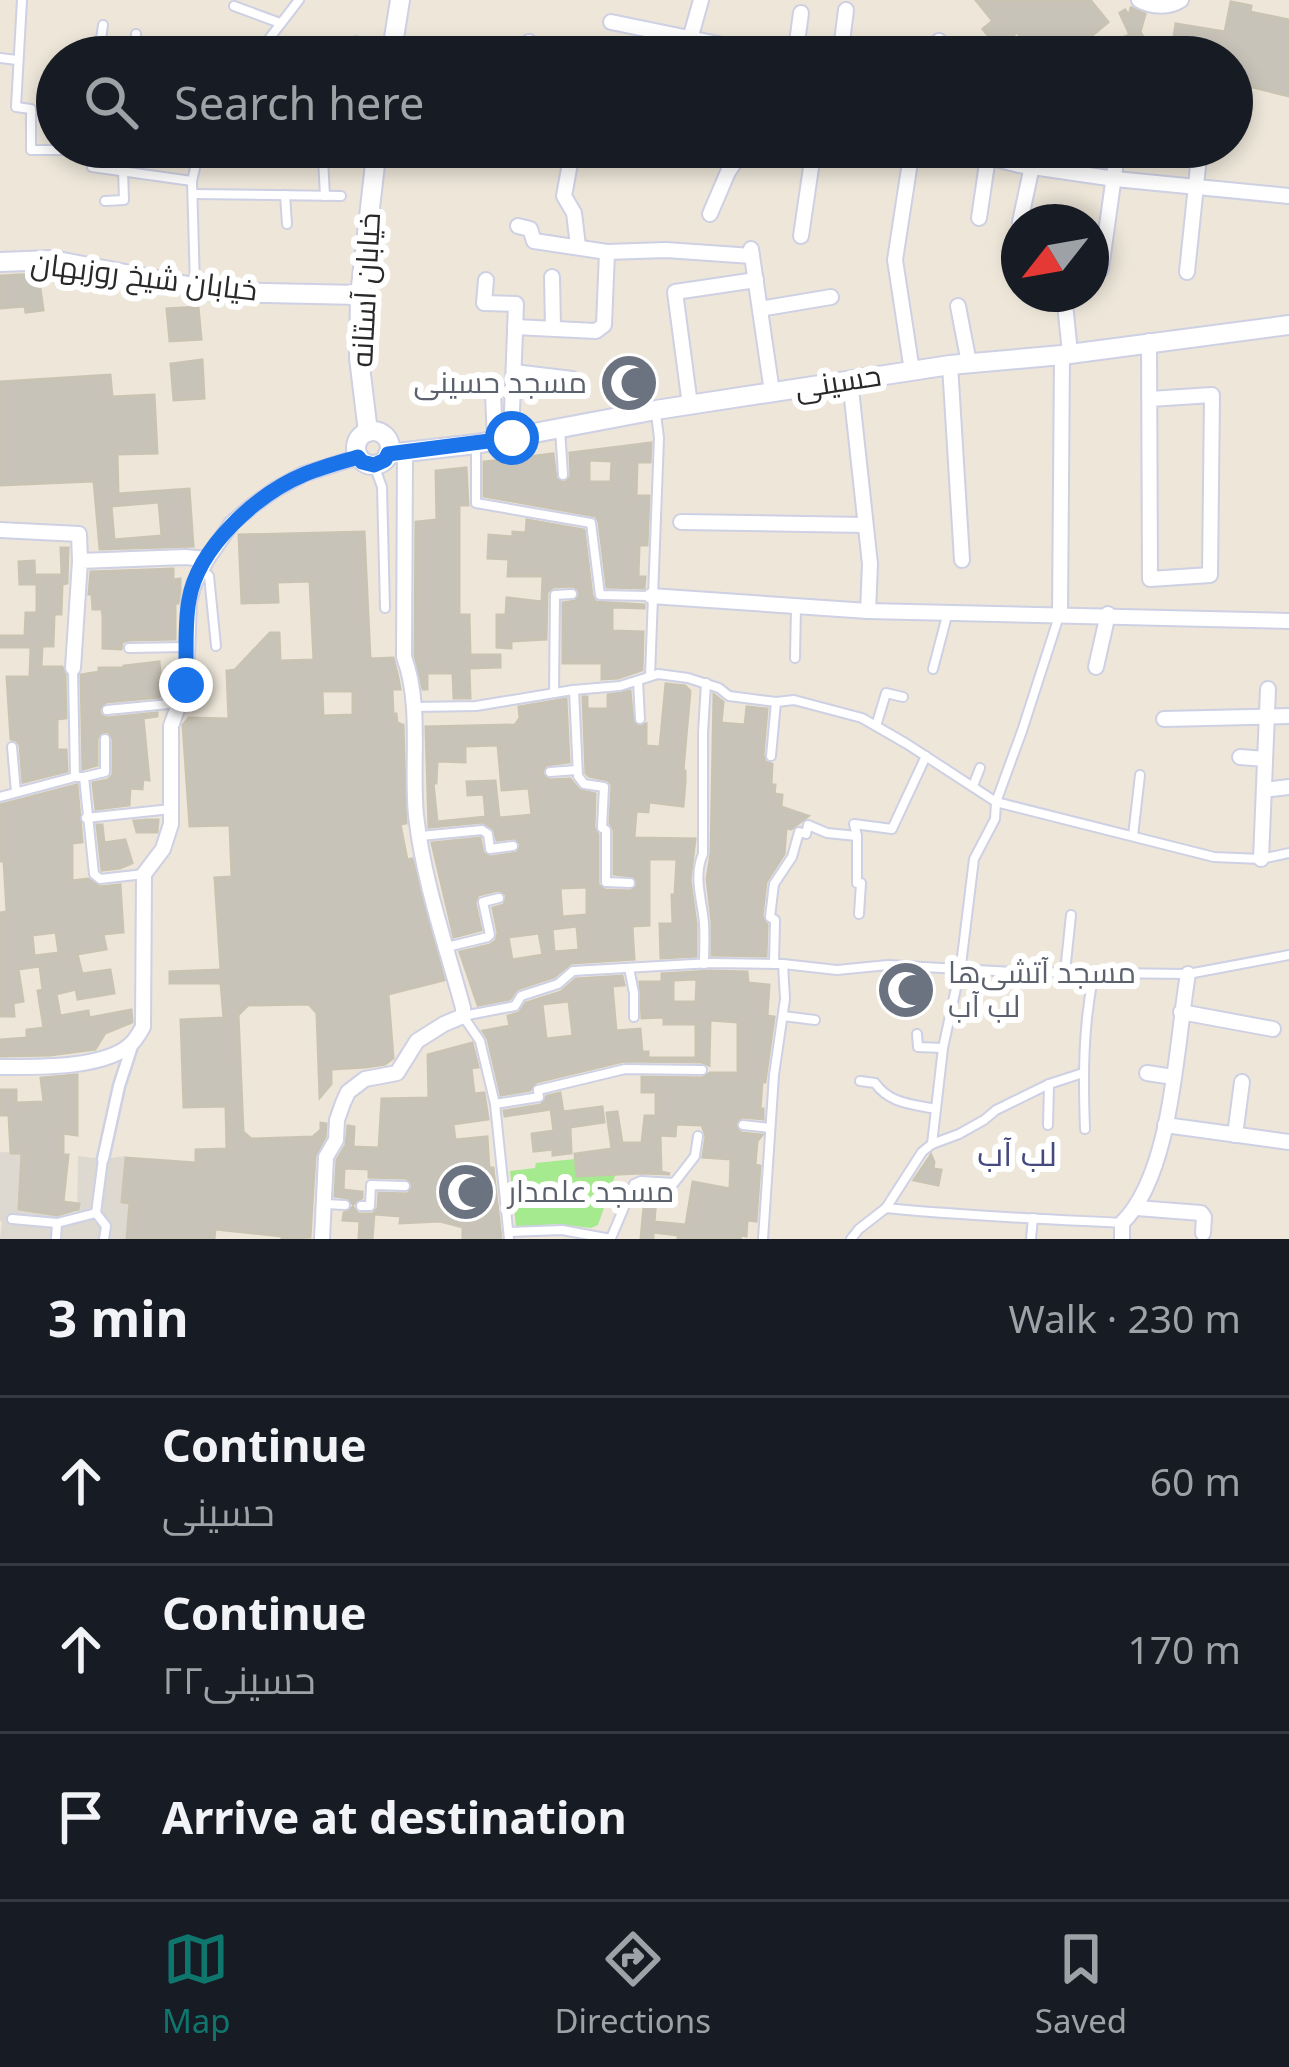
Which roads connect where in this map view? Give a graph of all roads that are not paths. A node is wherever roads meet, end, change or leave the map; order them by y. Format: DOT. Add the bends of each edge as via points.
graph roads {
  1 [pos="22,0"];
  2 [pos="299,0"];
  3 [pos="400,0"];
  4 [pos="701,0"];
  5 [pos="1139,0"];
  6 [pos="1181,0"];
  7 [pos="234,6"];
  8 [pos="846,10"];
  9 [pos="801,13"];
  10 [pos="611,22"];
  11 [pos="280,23"];
  12 [pos="103,25"];
  13 [pos="101,36"];
  14 [pos="270,36"];
  15 [pos="394,36"];
  16 [pos="679,36"];
  17 [pos="690,36"];
  18 [pos="798,36"];
  19 [pos="843,36"];
  20 [pos="0,58"];
  21 [pos="17,60"];
  22 [pos="36,150"];
  23 [pos="108,168"];
  24 [pos="193,168"];
  25 [pos="324,168"];
  26 [pos="375,168"];
  27 [pos="569,168"];
  28 [pos="731,168"];
  29 [pos="811,168"];
  30 [pos="916,168"];
  31 [pos="987,168"];
  32 [pos="1025,168"];
  33 [pos="1046,168"];
  34 [pos="1116,168"];
  35 [pos="1198,168"];
  36 [pos="123,170"];
  37 [pos="1115,178"];
  38 [pos="191,181"];
  39 [pos="1196,188"];
  40 [pos="193,194"];
  41 [pos="285,195"];
  42 [pos="325,196"];
  43 [pos="341,196"];
  44 [pos="1289,196"];
  45 [pos="105,201"];
  46 [pos="1021,204"];
  47 [pos="710,214"];
  48 [pos="1109,217"];
  49 [pos="980,218"];
  50 [pos="287,224"];
  51 [pos="518,226"];
  52 [pos="801,236"];
  53 [pos="578,246"];
  54 [pos="607,252"];
  55 [pos="0,262"];
  56 [pos="1187,272"];
  57 [pos="552,277"];
  58 [pos="486,280"];
  59 [pos="756,280"];
  60 [pos="195,286"];
  61 [pos="360,295"];
  62 [pos="831,297"];
  63 [pos="958,306"];
  64 [pos="760,309"];
  65 [pos="1065,312"];
  66 [pos="1289,325"];
  67 [pos="515,327"];
  68 [pos="553,328"];
  69 [pos="1149,341"];
  70 [pos="1066,354"];
  71 [pos="960,364"];
  72 [pos="912,371"];
  73 [pos="514,372"];
  74 [pos="572,379"];
  75 [pos="850,380"];
  76 [pos="772,392"];
  77 [pos="493,393"];
  78 [pos="1150,399"];
  79 [pos="690,405"];
  80 [pos="656,410"];
  81 [pos="560,428"];
  82 [pos="368,432"];
  83 [pos="494,441"];
  84 [pos="382,458"];
  85 [pos="563,475"];
  86 [pos="681,522"];
  87 [pos="865,525"];
  88 [pos="0,530"];
  89 [pos="80,560"];
  90 [pos="962,560"];
  91 [pos="204,564"];
  92 [pos="572,594"];
  93 [pos="651,596"];
  94 [pos="796,606"];
  95 [pos="385,608"];
  96 [pos="868,610"];
  97 [pos="949,610"];
  98 [pos="1060,613"];
  99 [pos="1108,614"];
  100 [pos="1289,621"];
  101 [pos="216,646"];
  102 [pos="187,647"];
  103 [pos="129,648"];
  104 [pos="795,658"];
  105 [pos="1096,667"];
  106 [pos="73,668"];
  107 [pos="933,669"];
  108 [pos="650,676"];
  109 [pos="638,682"];
  110 [pos="706,683"];
  111 [pos="1268,689"];
  112 [pos="574,690"];
  113 [pos="554,693"];
  114 [pos="903,697"];
  115 [pos="776,702"];
  116 [pos="180,703"];
  117 [pos="413,707"];
  118 [pos="107,710"];
  119 [pos="1267,716"];
  120 [pos="1289,716"];
  121 [pos="640,719"];
  122 [pos="1164,719"];
  123 [pos="876,726"];
  124 [pos="105,739"];
  125 [pos="12,747"];
  126 [pos="771,756"];
  127 [pos="926,756"];
  128 [pos="1240,757"];
  129 [pos="1265,759"];
  130 [pos="980,768"];
  131 [pos="577,770"];
  132 [pos="550,772"];
  133 [pos="1140,776"];
  134 [pos="80,777"];
  135 [pos="973,786"];
  136 [pos="1289,787"];
  137 [pos="1264,790"];
  138 [pos="16,792"];
  139 [pos="0,796"];
  140 [pos="996,802"];
  141 [pos="172,809"];
  142 [pos="86,818"];
  143 [pos="419,836"];
  144 [pos="856,836"];
  145 [pos="1133,836"];
  146 [pos="513,846"];
  147 [pos="1289,853"];
  148 [pos="1262,859"];
  149 [pos="144,874"];
  150 [pos="630,884"];
  151 [pos="500,898"];
  152 [pos="860,914"];
  153 [pos="1071,915"];
  154 [pos="447,946"];
  155 [pos="1289,955"];
  156 [pos="704,964"];
  157 [pos="778,964"];
  158 [pos="628,968"];
  159 [pos="960,970"];
  160 [pos="1065,972"];
  161 [pos="1094,973"];
  162 [pos="1188,974"];
  163 [pos="1181,1012"];
  164 [pos="463,1016"];
  165 [pos="783,1016"];
  166 [pos="634,1017"];
  167 [pos="815,1020"];
  168 [pos="1273,1029"];
  169 [pos="917,1034"];
  170 [pos="133,1043"];
  171 [pos="943,1048"];
  172 [pos="0,1067"];
  173 [pos="702,1070"];
  174 [pos="1083,1073"];
  175 [pos="1147,1073"];
  176 [pos="1173,1077"];
  177 [pos="860,1081"];
  178 [pos="1242,1082"];
  179 [pos="1049,1084"];
  180 [pos="495,1104"];
  181 [pos="936,1108"];
  182 [pos="743,1125"];
  183 [pos="1048,1125"];
  184 [pos="1165,1125"];
  185 [pos="770,1127"];
  186 [pos="1085,1130"];
  187 [pos="1235,1135"];
  188 [pos="698,1136"];
  189 [pos="1289,1142"];
  190 [pos="932,1144"];
  191 [pos="103,1159"];
  192 [pos="405,1186"];
  193 [pos="325,1204"];
  194 [pos="345,1205"];
  195 [pos="362,1206"];
  196 [pos="886,1208"];
  197 [pos="1137,1208"];
  198 [pos="96,1213"];
  199 [pos="1033,1218"];
  200 [pos="13,1219"];
  201 [pos="57,1223"];
  202 [pos="1122,1231"];
  203 [pos="1203,1234"];
  204 [pos="509,1235"];
  205 [pos="562,1235"];
  206 [pos="56,1239"];
  207 [pos="104,1239"];
  208 [pos="322,1239"];
  209 [pos="612,1239"];
  210 [pos="763,1239"];
  211 [pos="851,1239"];
  212 [pos="1031,1239"];
  1 -- 21 [label="lane"];
  2 -- 11 [label="lane"];
  3 -- 15 [label="street"];
  4 -- 17 [label="street"];
  5 -- 6 [label="street"];
  7 -- 11 [label="lane"];
  8 -- 19 [label="street"];
  9 -- 18 [label="street"];
  10 -- 16 [label="street"];
  11 -- 14 [label="lane"];
  12 -- 13 [label="lane"];
  20 -- 21 [label="lane"];
  21 -- 22 [label="lane" via="16,107 31,109"];
  23 -- 36 [label="lane"];
  24 -- 38 [label="lane"];
  25 -- 42 [label="lane"];
  26 -- 61 [label="street, خیابان آستانه"];
  27 -- 53 [label="street" via="564,196"];
  28 -- 47 [label="street"];
  29 -- 52 [label="street"];
  30 -- 72 [label="street" via="895,260"];
  31 -- 49 [label="street"];
  32 -- 46 [label="street"];
  33 -- 37 [label="street"];
  34 -- 37 [label="street"];
  35 -- 39 [label="street"];
  36 -- 38 [label="lane"];
  36 -- 45 [label="lane" via="124,200"];
  37 -- 39 [label="street"];
  37 -- 48 [label="street"];
  38 -- 40 [label="lane"];
  39 -- 44 [label="street"];
  39 -- 56 [label="street"];
  40 -- 41 [label="lane"];
  40 -- 60 [label="lane"];
  41 -- 42 [label="lane"];
  41 -- 50 [label="lane"];
  42 -- 43 [label="lane"];
  51 -- 53 [label="street" via="530,229 534,241"];
  53 -- 54 [label="street"];
  54 -- 59 [label="street" via="752,252"];
  54 -- 68 [label="street" via="604,325"];
  55 -- 60 [label="street, خیابان شیخ روزبهان" via="52,260"];
  57 -- 68 [label="street"];
  58 -- 67 [label="street" via="484,303 516,304"];
  59 -- 64 [label="street"];
  59 -- 79 [label="street" via="675,292"];
  60 -- 61 [label="street, خیابان شیخ روزبهان"];
  61 -- 82 [label="street, خیابان آستانه"];
  62 -- 64 [label="street"];
  63 -- 71 [label="street"];
  64 -- 76 [label="street"];
  65 -- 70 [label="street"];
  66 -- 69 [label="street, حسینی"];
  67 -- 68 [label="street"];
  67 -- 73 [label="street"];
  69 -- 70 [label="street, حسینی"];
  69 -- 78 [label="street"];
  70 -- 71 [label="street, حسینی"];
  70 -- 98 [label="street"];
  71 -- 72 [label="street, حسینی"];
  71 -- 90 [label="street"];
  72 -- 75 [label="street, حسینی"];
  73 -- 74 [label="street"];
  73 -- 83 [label="street"];
  75 -- 76 [label="street, حسینی"];
  75 -- 87 [label="street"];
  76 -- 79 [label="street, حسینی"];
  77 -- 83 [label="street"];
  78 -- 78 [label="street" via="1150,579 1210,575 1212,395"];
  79 -- 80 [label="street, حسینی"];
  80 -- 81 [label="street, حسینی"];
  80 -- 93 [label="lane"];
  81 -- 83 [label="street, حسینی"];
  81 -- 85 [label="lane"];
  82 -- 84 [label="street" via="389,444"];
  82 -- 84 [label="street" via="356,445"];
  83 -- 84 [label="street, حسینی"];
  83 -- 93 [label="lane" via="476,503 591,523 600,595"];
  84 -- 91 [label="street" via="304,474 276,489 232,524"];
  84 -- 95 [label="lane"];
  84 -- 117 [label="street"];
  86 -- 87 [label="street"];
  87 -- 96 [label="street"];
  88 -- 89 [label="street" via="79,534"];
  89 -- 91 [label="street" via="185,557"];
  89 -- 106 [label="street"];
  91 -- 101 [label="lane"];
  91 -- 102 [label="street" via="189,601"];
  92 -- 113 [label="lane" via="555,595"];
  93 -- 94 [label="street"];
  93 -- 108 [label="lane"];
  94 -- 96 [label="street"];
  94 -- 104 [label="lane"];
  96 -- 97 [label="street"];
  97 -- 98 [label="street"];
  97 -- 107 [label="lane"];
  98 -- 99 [label="street"];
  98 -- 140 [label="lane"];
  99 -- 100 [label="street"];
  99 -- 105 [label="street"];
  102 -- 103 [label="lane"];
  102 -- 116 [label="street"];
  106 -- 134 [label="lane"];
  108 -- 109 [label="lane"];
  108 -- 110 [label="lane"];
  109 -- 112 [label="lane"];
  109 -- 121 [label="lane"];
  110 -- 115 [label="lane" via="729,696"];
  110 -- 156 [label="lane" via="698,891"];
  111 -- 119 [label="street"];
  112 -- 113 [label="lane"];
  112 -- 131 [label="lane"];
  113 -- 117 [label="lane"];
  114 -- 123 [label="lane" via="886,693"];
  115 -- 123 [label="lane" via="794,700"];
  115 -- 126 [label="lane"];
  116 -- 118 [label="lane"];
  116 -- 141 [label="street" via="171,726"];
  117 -- 143 [label="street"];
  119 -- 120 [label="street"];
  119 -- 122 [label="street"];
  119 -- 129 [label="street"];
  123 -- 127 [label="lane"];
  124 -- 134 [label="lane" via="105,772"];
  125 -- 138 [label="lane"];
  127 -- 135 [label="lane"];
  127 -- 144 [label="lane" via="892,829 854,824"];
  128 -- 129 [label="street"];
  129 -- 137 [label="street"];
  130 -- 135 [label="lane"];
  131 -- 132 [label="lane"];
  131 -- 150 [label="lane" via="584,784 604,787 606,883"];
  133 -- 145 [label="lane"];
  134 -- 138 [label="lane"];
  134 -- 142 [label="lane"];
  135 -- 140 [label="lane"];
  136 -- 137 [label="street"];
  137 -- 148 [label="street"];
  138 -- 139 [label="lane"];
  140 -- 145 [label="lane"];
  140 -- 159 [label="lane" via="974,859"];
  141 -- 142 [label="lane"];
  141 -- 149 [label="street" via="164,849"];
  142 -- 149 [label="lane" via="94,874"];
  143 -- 146 [label="lane" via="482,830 490,849"];
  143 -- 154 [label="street"];
  144 -- 152 [label="lane"];
  144 -- 157 [label="lane" via="808,825 799,832 774,884"];
  145 -- 148 [label="lane" via="1214,857"];
  147 -- 148 [label="lane"];
  149 -- 170 [label="street" via="145,1010"];
  151 -- 154 [label="lane" via="483,902 488,937"];
  153 -- 160 [label="lane"];
  154 -- 164 [label="street"];
  155 -- 162 [label="lane"];
  156 -- 157 [label="lane"];
  156 -- 158 [label="lane"];
  157 -- 159 [label="lane"];
  157 -- 165 [label="lane"];
  158 -- 164 [label="lane" via="573,971 515,1006"];
  158 -- 166 [label="lane"];
  159 -- 160 [label="lane"];
  159 -- 171 [label="lane"];
  160 -- 161 [label="lane"];
  161 -- 162 [label="lane"];
  161 -- 174 [label="lane"];
  162 -- 163 [label="street"];
  163 -- 168 [label="street"];
  163 -- 176 [label="street"];
  164 -- 180 [label="lane" via="480,1041"];
  164 -- 193 [label="street" via="417,1041 397,1073 364,1079 348,1092 326,1157"];
  165 -- 167 [label="lane"];
  165 -- 185 [label="lane"];
  169 -- 171 [label="lane" via="918,1047"];
  170 -- 172 [label="street" via="84,1062"];
  170 -- 191 [label="street"];
  171 -- 181 [label="lane"];
  173 -- 180 [label="lane" via="626,1069"];
  174 -- 179 [label="lane"];
  174 -- 186 [label="lane"];
  175 -- 176 [label="street"];
  176 -- 184 [label="street"];
  177 -- 181 [label="lane" via="899,1102"];
  178 -- 187 [label="street"];
  179 -- 183 [label="lane"];
  179 -- 190 [label="lane"];
  180 -- 204 [label="lane"];
  181 -- 190 [label="lane"];
  182 -- 185 [label="lane"];
  184 -- 187 [label="street"];
  184 -- 197 [label="street"];
  185 -- 210 [label="lane"];
  187 -- 189 [label="street"];
  188 -- 209 [label="lane" via="695,1156 674,1183 634,1184"];
  190 -- 196 [label="lane"];
  191 -- 198 [label="lane"];
  192 -- 195 [label="lane" via="371,1185 370,1206"];
  193 -- 194 [label="lane"];
  193 -- 208 [label="street"];
  196 -- 199 [label="lane"];
  196 -- 211 [label="lane"];
  197 -- 202 [label="street"];
  197 -- 203 [label="street" via="1201,1213"];
  198 -- 201 [label="lane"];
  198 -- 207 [label="lane"];
  199 -- 202 [label="lane"];
  199 -- 212 [label="lane"];
  200 -- 201 [label="lane"];
  201 -- 206 [label="lane"];
  204 -- 205 [label="lane"];
  205 -- 209 [label="lane"];
}
